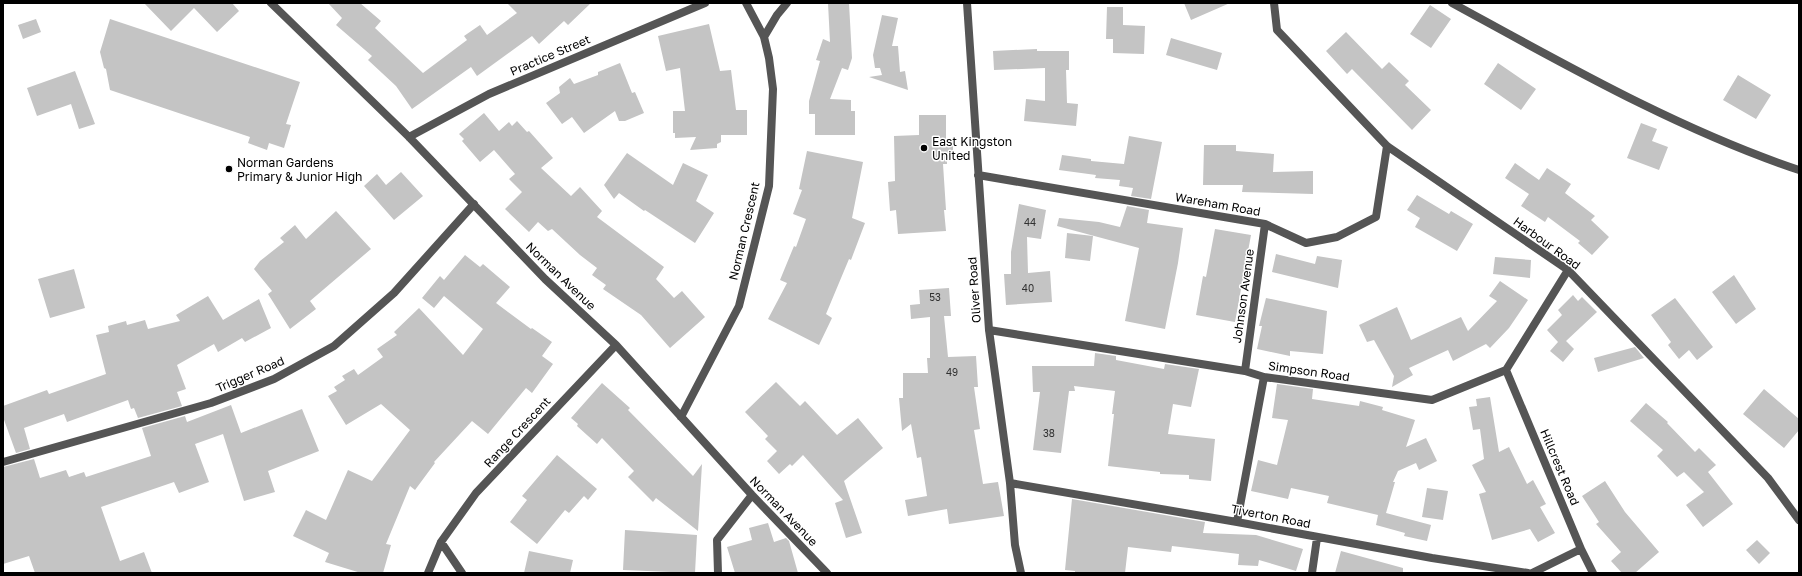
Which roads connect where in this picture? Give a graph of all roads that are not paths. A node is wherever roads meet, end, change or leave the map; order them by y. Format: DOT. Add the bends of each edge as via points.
graph roads {
  1 [pos="271,3"];
  2 [pos="704,3"];
  3 [pos="746,3"];
  4 [pos="787,3"];
  5 [pos="967,3"];
  6 [pos="1274,3"];
  7 [pos="1452,3"];
  8 [pos="764,37"];
  9 [pos="409,137"];
  10 [pos="1387,146"];
  11 [pos="1799,170"];
  12 [pos="978,176"];
  13 [pos="474,204"];
  14 [pos="1265,224"];
  15 [pos="1568,270"];
  16 [pos="989,330"];
  17 [pos="616,345"];
  18 [pos="1506,370"];
  19 [pos="1245,371"];
  20 [pos="1264,377"];
  21 [pos="681,418"];
  22 [pos="3,462"];
  23 [pos="1010,483"];
  24 [pos="752,496"];
  25 [pos="1799,520"];
  26 [pos="1237,522"];
  27 [pos="1318,538"];
  28 [pos="442,542"];
  29 [pos="1581,549"];
  30 [pos="428,573"];
  31 [pos="462,573"];
  32 [pos="718,573"];
  33 [pos="827,573"];
  34 [pos="1021,573"];
  35 [pos="1312,573"];
  36 [pos="1528,573"];
  37 [pos="1532,573"];
  38 [pos="1593,573"];
  1 -- 9 [label="street, Norman Avenue"];
  2 -- 9 [label="street, Practice Street" via="489,94"];
  3 -- 8 [label="street, Norman Crescent"];
  4 -- 8 [label="street"];
  5 -- 12 [label="street, Oliver Road"];
  6 -- 10 [label="street, Harbour Road" via="1277,30"];
  7 -- 11 [label="street" via="1548,56 1662,113 1763,158"];
  8 -- 21 [label="street, Norman Crescent" via="770,58 773,89 769,186 739,306"];
  9 -- 13 [label="street, Norman Avenue"];
  10 -- 14 [label="street, Wareham Road" via="1376,217 1337,237 1306,243"];
  10 -- 15 [label="street, Harbour Road"];
  12 -- 14 [label="street, Wareham Road"];
  12 -- 16 [label="street, Oliver Road"];
  13 -- 17 [label="street, Norman Avenue" via="545,279"];
  13 -- 22 [label="street, Trigger Road" via="394,293 327,350 274,379 211,403"];
  14 -- 19 [label="street, Johnson Avenue"];
  15 -- 18 [label="street"];
  15 -- 25 [label="street, Harbour Road" via="1768,478"];
  16 -- 19 [label="street, Simpson Road"];
  16 -- 23 [label="street, Oliver Road"];
  17 -- 21 [label="street, Norman Avenue"];
  17 -- 28 [label="street, Range Crescent" via="476,493"];
  18 -- 20 [label="street, Simpson Road" via="1432,400"];
  18 -- 29 [label="street, Hillcrest Road"];
  19 -- 20 [label="street, Simpson Road"];
  20 -- 26 [label="street"];
  21 -- 24 [label="street, Norman Avenue"];
  23 -- 26 [label="street, Tiverton Road"];
  23 -- 34 [label="street, Oliver Road" via="1015,545"];
  24 -- 32 [label="street" via="717,540"];
  24 -- 33 [label="street, Norman Avenue"];
  26 -- 27 [label="street, Tiverton Road"];
  27 -- 35 [label="street"];
  27 -- 36 [label="street, Tiverton Road"];
  28 -- 30 [label="street, Range Crescent"];
  28 -- 31 [label="street"];
  29 -- 37 [label="street"];
  29 -- 38 [label="street, Hillcrest Road"];
}
